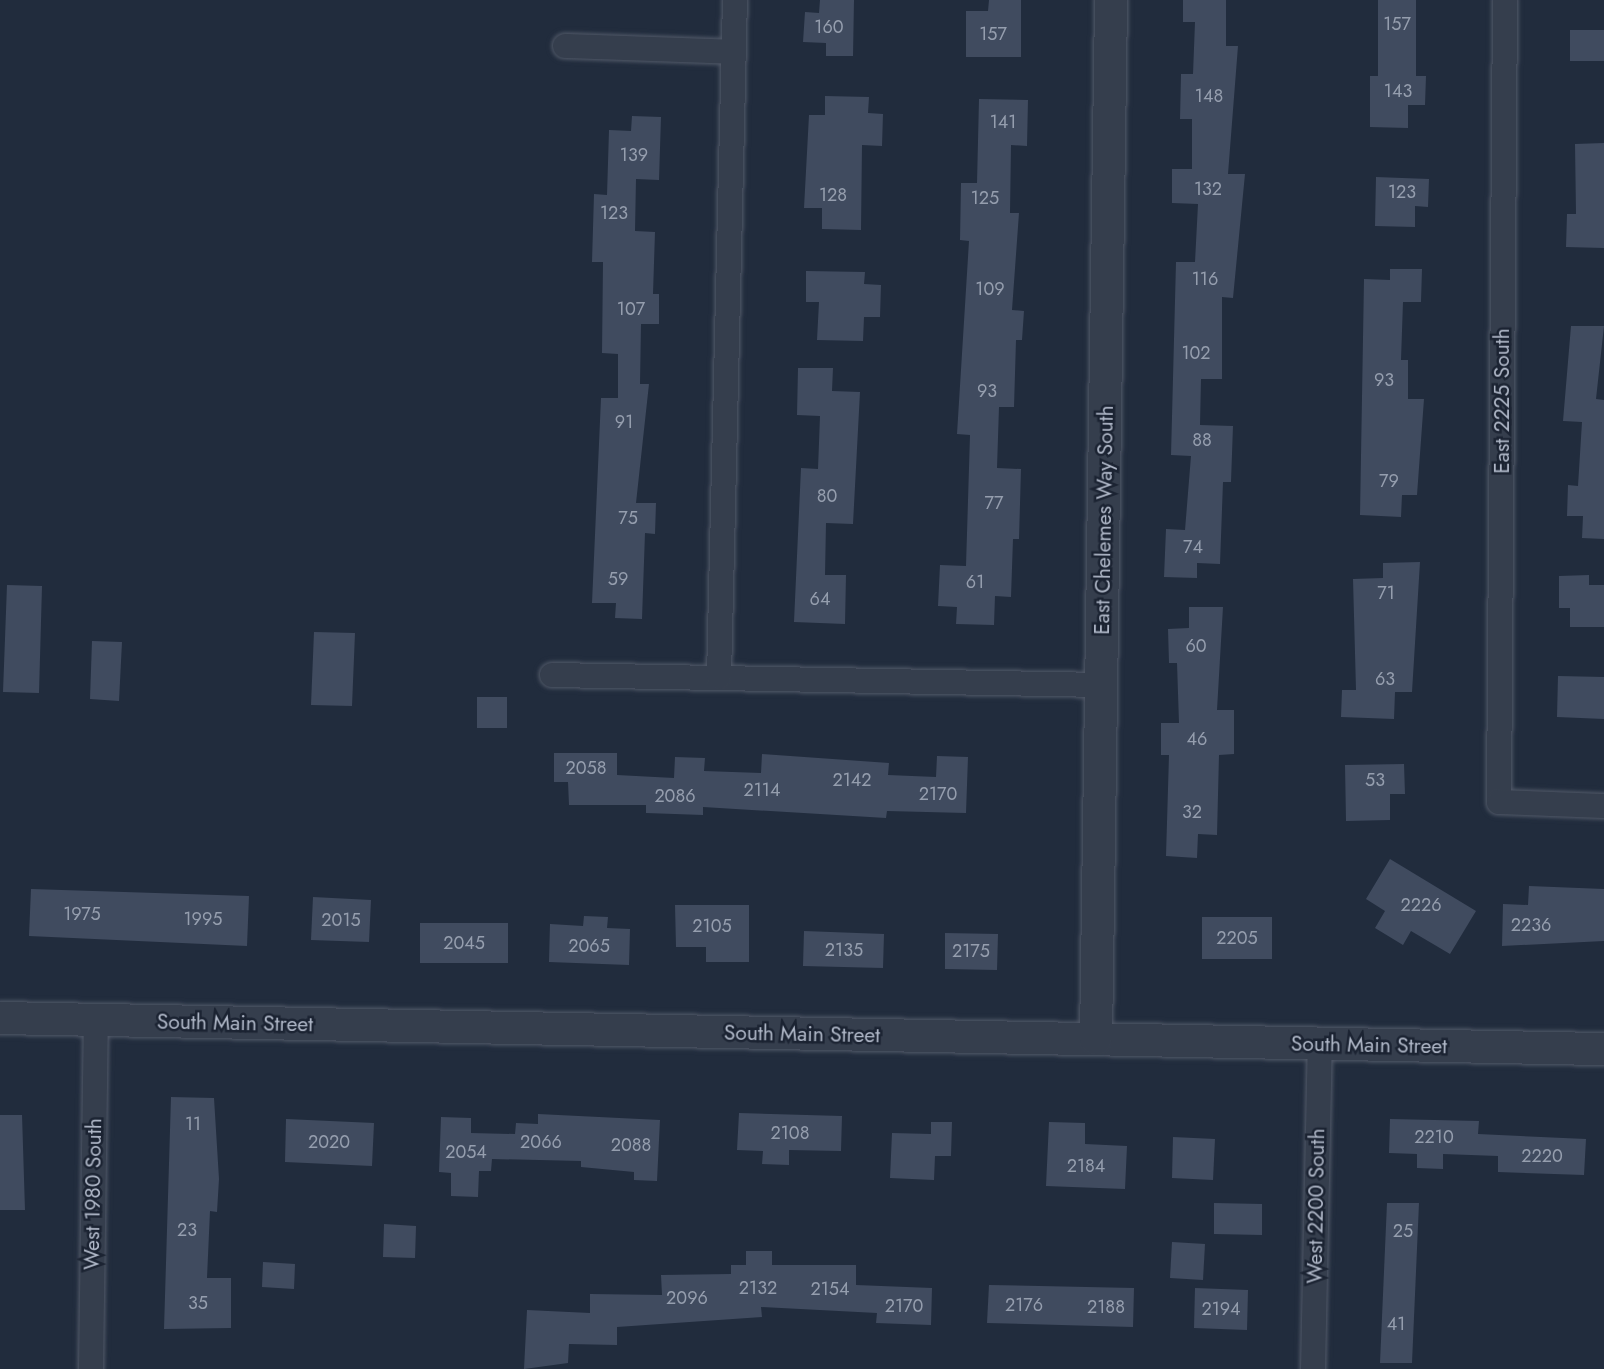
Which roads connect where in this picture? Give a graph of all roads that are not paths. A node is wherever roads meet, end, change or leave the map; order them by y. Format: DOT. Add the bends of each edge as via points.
graph roads {
  1 [pos="735,0"];
  2 [pos="1111,0"];
  3 [pos="1505,0"];
  4 [pos="565,46"];
  5 [pos="734,52"];
  6 [pos="552,675"];
  7 [pos="719,677"];
  8 [pos="1101,685"];
  9 [pos="1604,806"];
  10 [pos="0,1018"];
  11 [pos="96,1020"];
  12 [pos="1096,1040"];
  13 [pos="1320,1044"];
  14 [pos="1604,1049"];
  15 [pos="91,1369"];
  16 [pos="1313,1369"];
  1 -- 5 [label="street"];
  2 -- 8 [label="street, East Chelemes Way South"];
  3 -- 9 [label="street, East 2225 South" via="1499,802"];
  4 -- 5 [label="street"];
  5 -- 7 [label="street"];
  6 -- 7 [label="street"];
  7 -- 8 [label="street"];
  8 -- 12 [label="street, East Chelemes Way South"];
  10 -- 11 [label="street, South Main Street"];
  11 -- 12 [label="street, South Main Street"];
  11 -- 15 [label="street, West 1980 South"];
  12 -- 13 [label="street, South Main Street"];
  13 -- 14 [label="street, South Main Street"];
  13 -- 16 [label="street, West 2200 South"];
}
